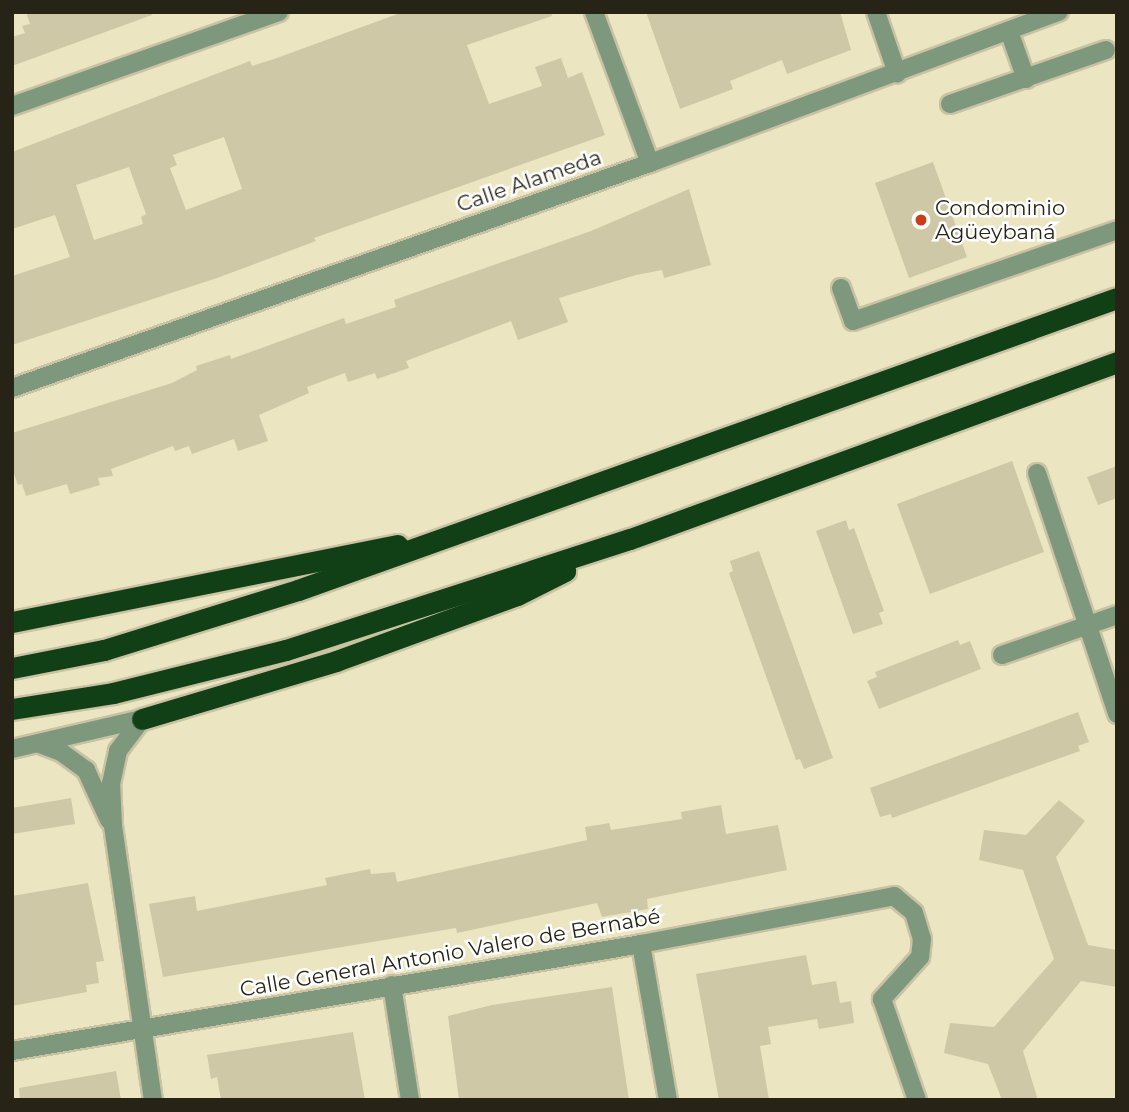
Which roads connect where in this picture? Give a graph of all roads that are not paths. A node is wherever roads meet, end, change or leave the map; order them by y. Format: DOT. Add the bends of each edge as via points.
graph roads {
  1 [pos="279,12"];
  2 [pos="594,12"];
  3 [pos="876,12"];
  4 [pos="1059,12"];
  5 [pos="1009,31"];
  6 [pos="1106,50"];
  7 [pos="897,73"];
  8 [pos="1026,79"];
  9 [pos="950,104"];
  10 [pos="12,106"];
  11 [pos="650,163"];
  12 [pos="1117,230"];
  13 [pos="841,288"];
  14 [pos="1117,298"];
  15 [pos="1117,362"];
  16 [pos="12,388"];
  17 [pos="1037,473"];
  18 [pos="458,535"];
  19 [pos="630,539"];
  20 [pos="1117,615"];
  21 [pos="12,622"];
  22 [pos="1087,625"];
  23 [pos="1002,655"];
  24 [pos="12,667"];
  25 [pos="12,709"];
  26 [pos="1117,715"];
  27 [pos="142,719"];
  28 [pos="39,744"];
  29 [pos="12,750"];
  30 [pos="113,826"];
  31 [pos="641,944"];
  32 [pos="392,985"];
  33 [pos="140,1028"];
  34 [pos="12,1051"];
  35 [pos="153,1100"];
  36 [pos="410,1100"];
  37 [pos="668,1100"];
  38 [pos="917,1100"];
  1 -- 10 [label="street"];
  2 -- 11 [label="street"];
  3 -- 7 [label="street"];
  4 -- 5 [label="street, Calle Alameda"];
  5 -- 7 [label="street, Calle Alameda"];
  5 -- 8 [label="street"];
  6 -- 8 [label="street"];
  7 -- 11 [label="street, Calle Alameda"];
  8 -- 9 [label="street"];
  11 -- 16 [label="street, Calle Alameda"];
  12 -- 13 [label="street" via="853,321"];
  14 -- 18 [label="highway"];
  15 -- 19 [label="highway"];
  17 -- 22 [label="street"];
  18 -- 21 [label="highway"];
  18 -- 24 [label="highway" via="104,650"];
  19 -- 25 [label="highway" via="286,650 113,693"];
  19 -- 27 [label="highway" via="517,595 336,661"];
  20 -- 22 [label="street"];
  22 -- 23 [label="street"];
  22 -- 26 [label="street"];
  27 -- 28 [label="street"];
  27 -- 30 [label="street" via="124,740 113,765"];
  28 -- 29 [label="street"];
  28 -- 30 [label="street" via="61,752 86,770"];
  30 -- 33 [label="street"];
  31 -- 32 [label="street, Calle General Antonio Valero de Bernabé"];
  31 -- 37 [label="street"];
  31 -- 38 [label="street, Calle General Antonio Valero de Bernabé" via="894,896 914,913 922,939 920,957 882,999"];
  32 -- 33 [label="street, Calle General Antonio Valero de Bernabé"];
  32 -- 36 [label="street"];
  33 -- 34 [label="street, Calle General Antonio Valero de Bernabé"];
  33 -- 35 [label="street"];
}
